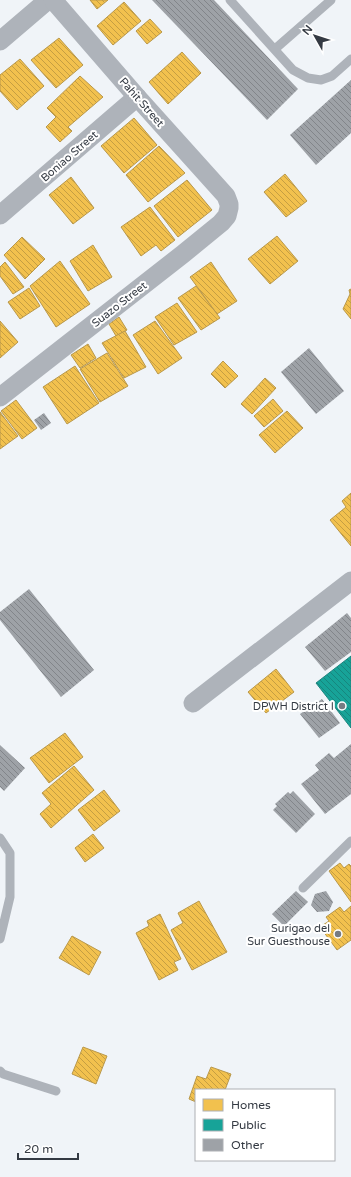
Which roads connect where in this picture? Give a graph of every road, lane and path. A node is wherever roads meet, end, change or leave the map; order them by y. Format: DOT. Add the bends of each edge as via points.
graph roads {
  1 [pos="48,0"];
  2 [pos="53,0"];
  3 [pos="230,0"];
  4 [pos="331,0"];
  5 [pos="0,41"];
  6 [pos="275,49"];
  7 [pos="351,59"];
  8 [pos="137,97"];
  9 [pos="229,204"];
  10 [pos="0,216"];
  11 [pos="0,396"];
  12 [pos="351,581"];
  13 [pos="193,703"];
  14 [pos="0,838"];
  15 [pos="351,841"];
  16 [pos="303,888"];
  17 [pos="0,938"];
  18 [pos="0,1072"];
  19 [pos="56,1091"];
  1 -- 5 [label="street"];
  2 -- 8 [label="street, Pahit Street"];
  3 -- 6 [label="lane"];
  4 -- 6 [label="lane"];
  6 -- 7 [label="lane" via="293,70 308,78 321,80 332,76"];
  8 -- 9 [label="street, Pahit Street" via="226,196"];
  8 -- 10 [label="street, Boniao Street"];
  9 -- 11 [label="street, Suazo Street" via="229,212 221,223"];
  12 -- 13 [label="street"];
  14 -- 17 [label="lane" via="10,853 10,897"];
  15 -- 16 [label="lane"];
  18 -- 19 [label="lane"];
}
